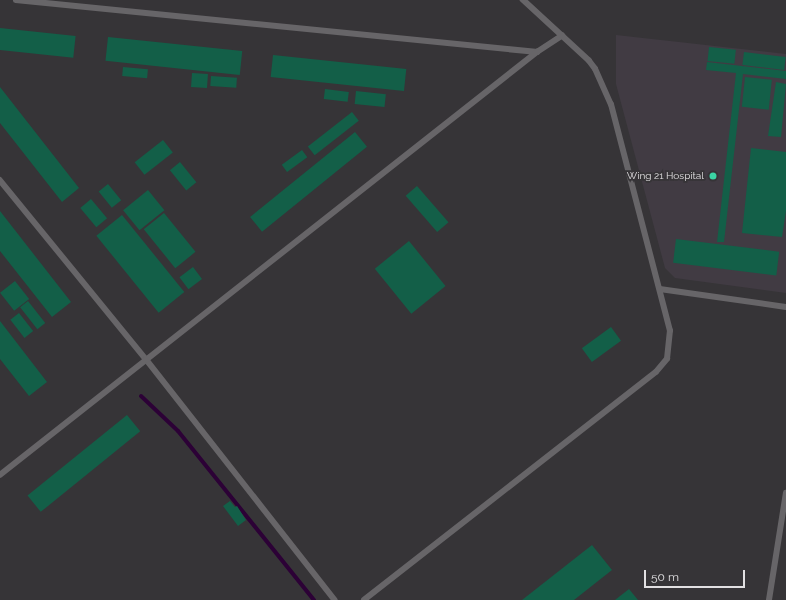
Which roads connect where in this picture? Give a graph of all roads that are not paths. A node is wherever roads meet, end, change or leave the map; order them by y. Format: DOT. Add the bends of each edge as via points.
graph roads {
  1 [pos="16,0"];
  2 [pos="523,0"];
  3 [pos="562,36"];
  4 [pos="537,52"];
  5 [pos="0,180"];
  6 [pos="660,289"];
  7 [pos="786,307"];
  8 [pos="146,359"];
  9 [pos="0,476"];
  10 [pos="786,493"];
  11 [pos="335,600"];
  12 [pos="364,600"];
  13 [pos="769,600"];
  1 -- 4 [label="lane"];
  2 -- 3 [label="lane"];
  3 -- 4 [label="lane"];
  3 -- 6 [label="lane" via="595,69 611,105"];
  4 -- 8 [label="lane"];
  5 -- 8 [label="lane"];
  6 -- 7 [label="lane"];
  6 -- 12 [label="lane" via="671,343 667,359 656,372"];
  8 -- 9 [label="lane"];
  8 -- 11 [label="lane"];
  10 -- 13 [label="lane"];
}
